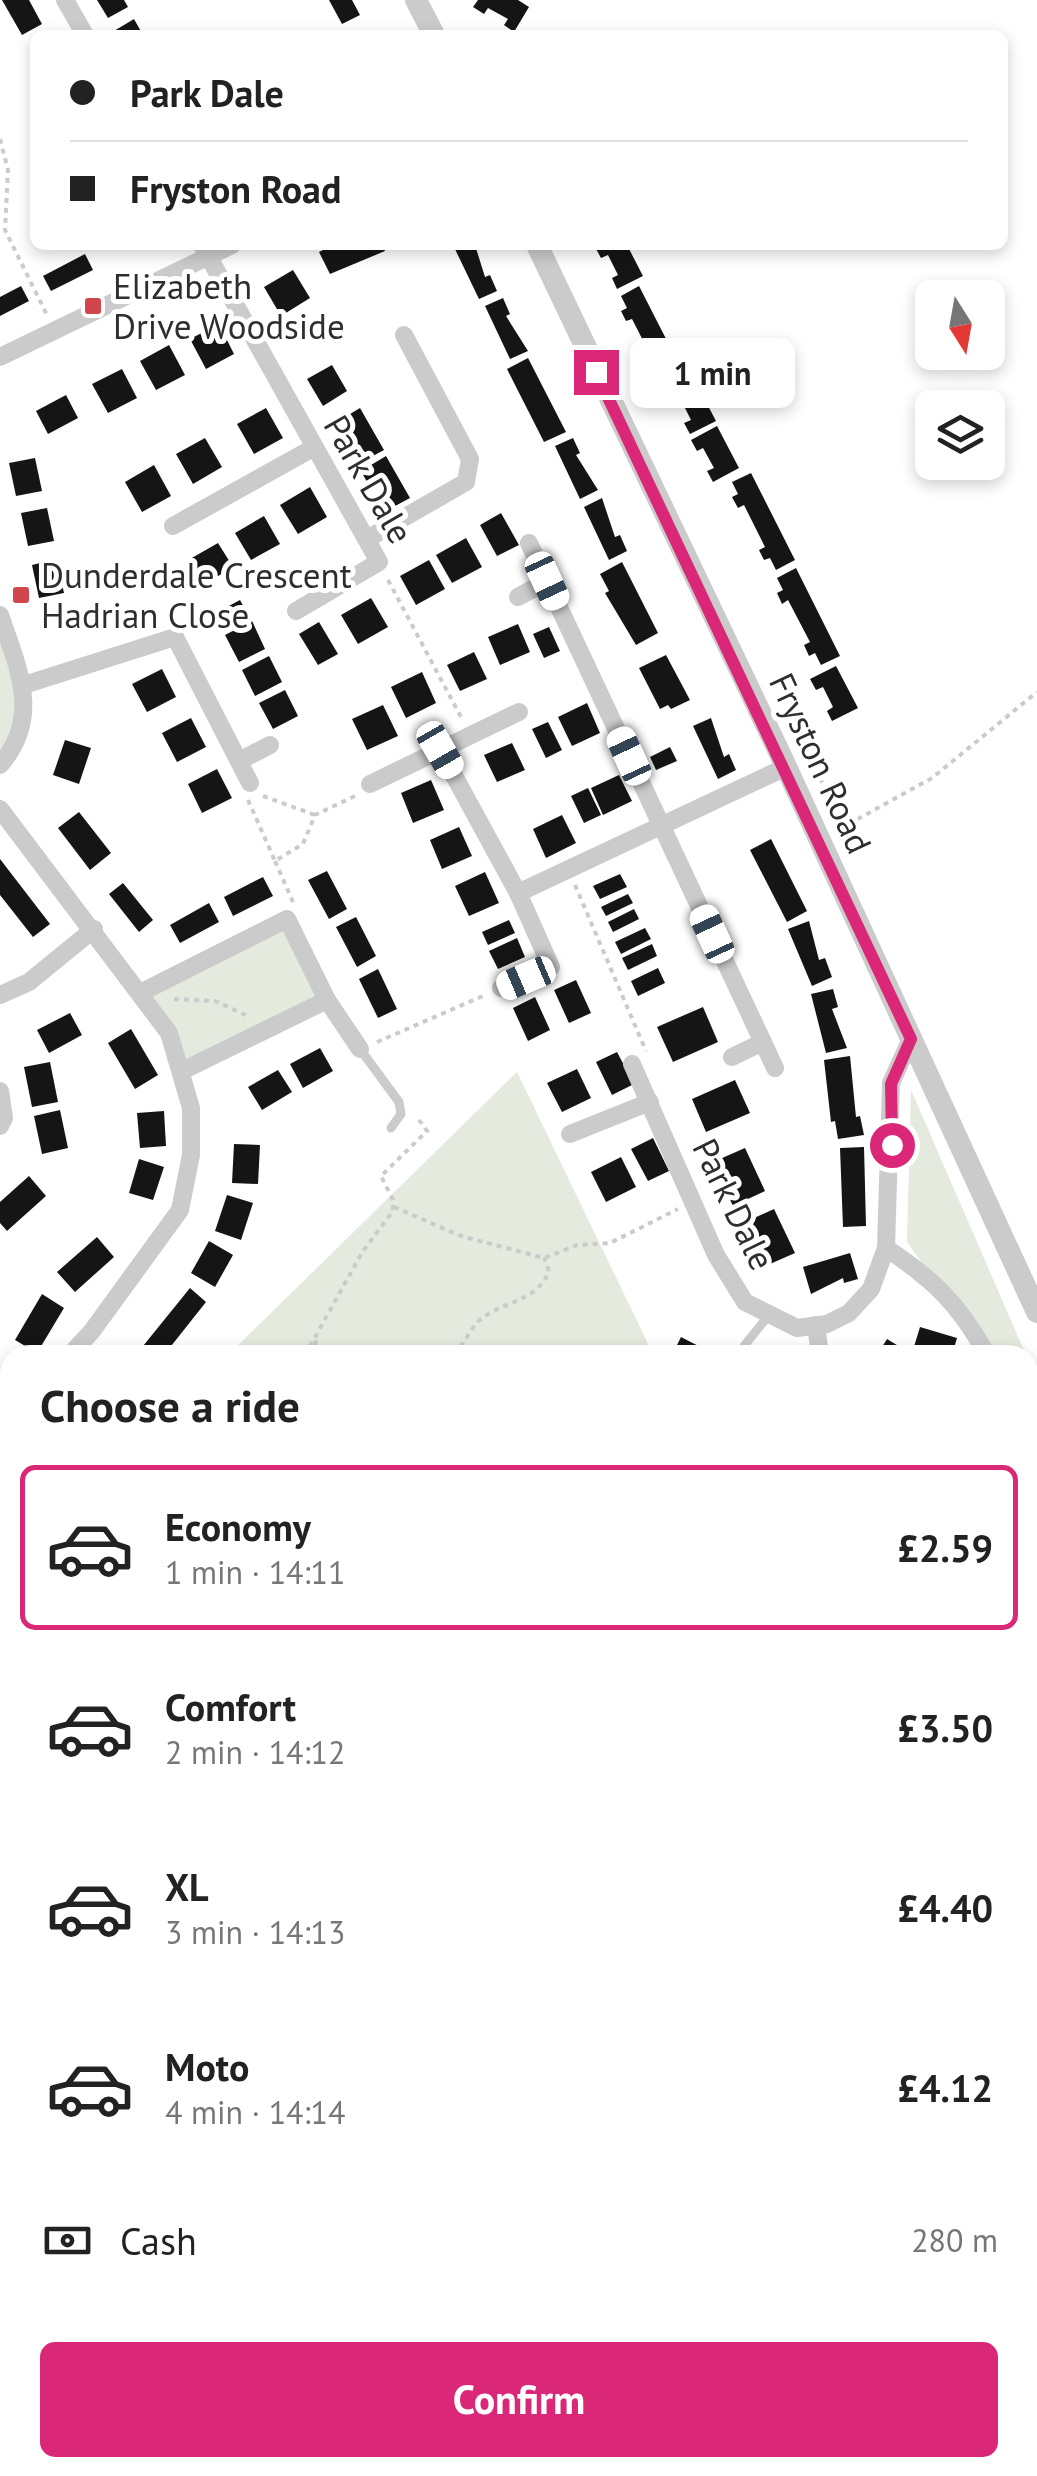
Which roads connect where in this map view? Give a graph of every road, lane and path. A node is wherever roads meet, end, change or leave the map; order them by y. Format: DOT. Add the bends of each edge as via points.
graph roads {
  1 [pos="65,0"];
  2 [pos="416,0"];
  3 [pos="82,30"];
  4 [pos="431,30"];
  5 [pos="0,140"];
  6 [pos="2,229"];
  7 [pos="539,250"];
  8 [pos="205,251"];
  9 [pos="56,332"];
  10 [pos="404,334"];
  11 [pos="0,357"];
  12 [pos="313,448"];
  13 [pos="173,526"];
  14 [pos="367,539"];
  15 [pos="529,543"];
  16 [pos="379,562"];
  17 [pos="547,581"];
  18 [pos="518,597"];
  19 [pos="296,611"];
  20 [pos="0,615"];
  21 [pos="24,686"];
  22 [pos="1037,692"];
  23 [pos="519,712"];
  24 [pos="470,736"];
  25 [pos="270,745"];
  26 [pos="440,750"];
  27 [pos="239,761"];
  28 [pos="784,762"];
  29 [pos="0,765"];
  30 [pos="370,784"];
  31 [pos="249,787"];
  32 [pos="0,809"];
  33 [pos="314,815"];
  34 [pos="662,826"];
  35 [pos="276,860"];
  36 [pos="568,870"];
  37 [pos="518,892"];
  38 [pos="287,919"];
  39 [pos="94,930"];
  40 [pos="501,988"];
  41 [pos="0,996"];
  42 [pos="145,997"];
  43 [pos="327,1000"];
  44 [pos="265,1030"];
  45 [pos="911,1039"];
  46 [pos="763,1042"];
  47 [pos="360,1049"];
  48 [pos="732,1057"];
  49 [pos="632,1064"];
  50 [pos="775,1068"];
  51 [pos="184,1070"];
  52 [pos="0,1091"];
  53 [pos="650,1102"];
  54 [pos="407,1103"];
  55 [pos="0,1126"];
  56 [pos="390,1128"];
  57 [pos="570,1134"];
  58 [pos="693,1202"];
  59 [pos="394,1206"];
  60 [pos="886,1248"];
  61 [pos="544,1258"];
  62 [pos="1037,1312"];
  63 [pos="769,1315"];
  64 [pos="816,1325"];
  65 [pos="316,1338"];
  66 [pos="79,1345"];
  67 [pos="311,1345"];
  68 [pos="315,1345"];
  69 [pos="463,1345"];
  70 [pos="745,1345"];
  71 [pos="819,1345"];
  72 [pos="981,1345"];
  1 -- 3 [label="street"];
  2 -- 4 [label="street"];
  5 -- 6 [label="path" via="8,170"];
  6 -- 9 [label="path"];
  7 -- 28 [label="street, Fryston Road"];
  8 -- 9 [label="street"];
  8 -- 12 [label="street, Park Dale"];
  9 -- 11 [label="street"];
  10 -- 14 [label="street" via="470,459 466,482"];
  12 -- 13 [label="street"];
  12 -- 14 [label="street, Park Dale"];
  14 -- 16 [label="street, Park Dale"];
  15 -- 17 [label="street"];
  16 -- 19 [label="street"];
  16 -- 24 [label="path, Park Dale"];
  17 -- 18 [label="street"];
  17 -- 34 [label="street"];
  20 -- 21 [label="street"];
  21 -- 27 [label="street" via="176,637"];
  21 -- 29 [label="street" via="25,722"];
  22 -- 28 [label="path" via="932,778 856,820 832,806 806,748"];
  23 -- 24 [label="street"];
  24 -- 26 [label="street"];
  25 -- 27 [label="street"];
  26 -- 30 [label="street"];
  26 -- 37 [label="street"];
  27 -- 31 [label="street"];
  28 -- 34 [label="street"];
  28 -- 45 [label="street, Fryston Road"];
  30 -- 33 [label="path"];
  31 -- 33 [label="path"];
  31 -- 35 [label="path" via="247,801"];
  32 -- 39 [label="street"];
  33 -- 35 [label="path" via="303,844"];
  34 -- 36 [label="street"];
  34 -- 46 [label="street"];
  35 -- 38 [label="path" via="298,914"];
  36 -- 37 [label="street"];
  36 -- 49 [label="path" via="648,1058"];
  37 -- 40 [label="street" via="551,967"];
  38 -- 42 [label="street"];
  38 -- 43 [label="street"];
  39 -- 41 [label="street" via="29,982"];
  39 -- 42 [label="street"];
  40 -- 47 [label="path"];
  42 -- 44 [label="path" via="215,1001"];
  42 -- 51 [label="street" via="170,1032"];
  43 -- 44 [label="street"];
  43 -- 47 [label="street"];
  44 -- 51 [label="street"];
  45 -- 60 [label="street" via="891,1084"];
  45 -- 62 [label="street, Fryston Road"];
  46 -- 48 [label="street"];
  46 -- 50 [label="street"];
  47 -- 56 [label="lane" via="399,1102 401,1114"];
  49 -- 53 [label="street, Park Dale"];
  51 -- 66 [label="street" via="191,1155 180,1210"];
  52 -- 55 [label="street"];
  53 -- 57 [label="street"];
  53 -- 58 [label="street, Park Dale"];
  54 -- 59 [label="path" via="427,1131 381,1176"];
  58 -- 61 [label="path" via="610,1243 577,1245"];
  58 -- 63 [label="street, Park Dale" via="745,1302"];
  59 -- 61 [label="path" via="461,1236"];
  59 -- 65 [label="path"];
  60 -- 64 [label="street" via="872,1288 850,1313"];
  60 -- 72 [label="street" via="934,1281"];
  61 -- 69 [label="path" via="550,1271 545,1283 486,1316"];
  63 -- 64 [label="street, Park Dale" via="797,1328"];
  63 -- 70 [label="lane"];
  64 -- 71 [label="street"];
  65 -- 67 [label="path"];
  65 -- 68 [label="path"];
}
